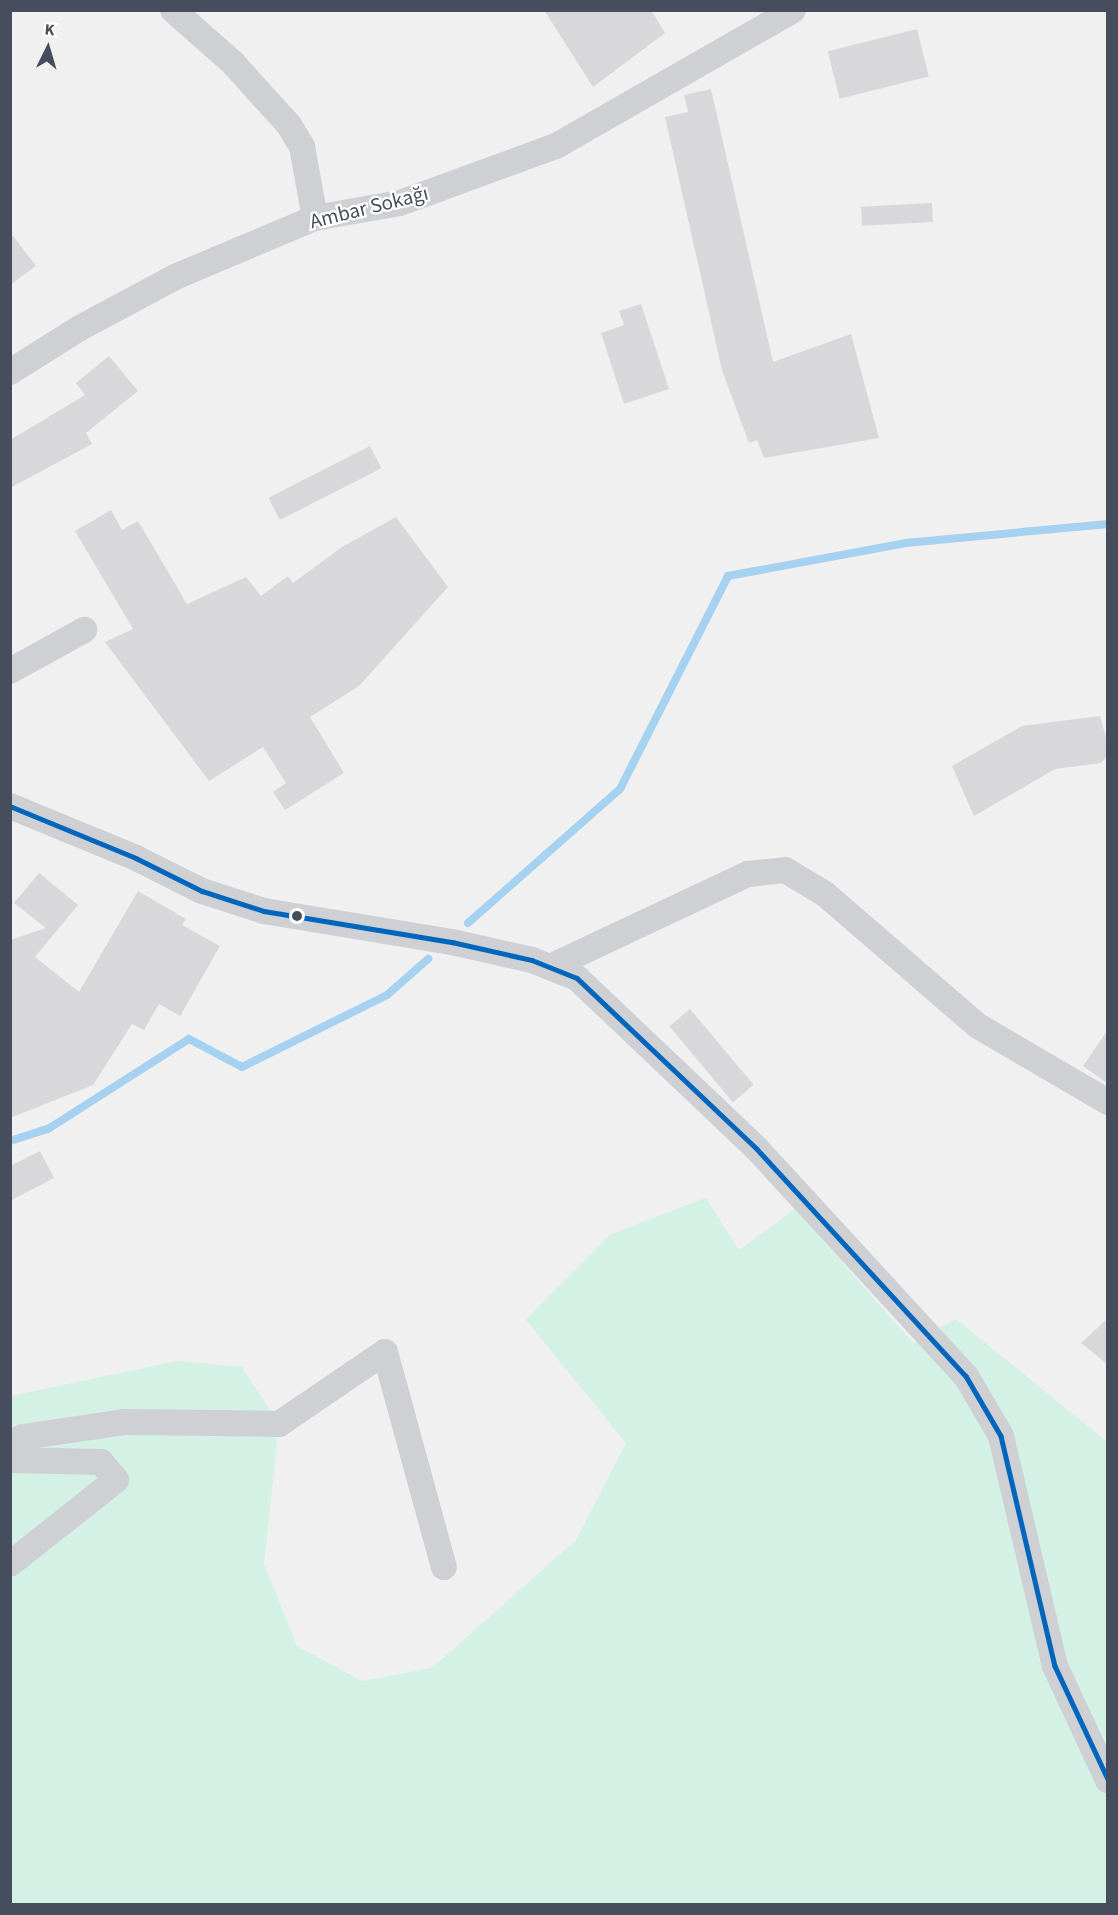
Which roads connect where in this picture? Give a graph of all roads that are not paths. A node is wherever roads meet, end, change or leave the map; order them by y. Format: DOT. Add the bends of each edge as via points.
graph roads {
  1 [pos="173,10"];
  2 [pos="793,10"];
  3 [pos="315,218"];
  4 [pos="10,372"];
  5 [pos="84,630"];
  6 [pos="10,671"];
  7 [pos="10,806"];
  8 [pos="550,967"];
  9 [pos="1107,1102"];
  10 [pos="10,1443"];
  11 [pos="10,1460"];
  12 [pos="10,1564"];
  13 [pos="444,1567"];
  14 [pos="1107,1780"];
  1 -- 3 [label="street" via="232,62 289,125 302,147"];
  2 -- 3 [label="street, Ambar Sokağı" via="556,146 400,203"];
  3 -- 4 [label="street, Ambar Sokağı" via="175,277 80,328"];
  5 -- 6 [label="street"];
  7 -- 8 [label="street" via="136,858 202,891 264,912 452,942"];
  8 -- 9 [label="street" via="748,874 785,870 825,894 978,1026"];
  8 -- 14 [label="street" via="578,978 757,1149 966,1376 1001,1436 1054,1666"];
  10 -- 13 [label="street" via="124,1422 279,1424 385,1352"];
  11 -- 12 [label="street" via="101,1462 116,1480"];
}
